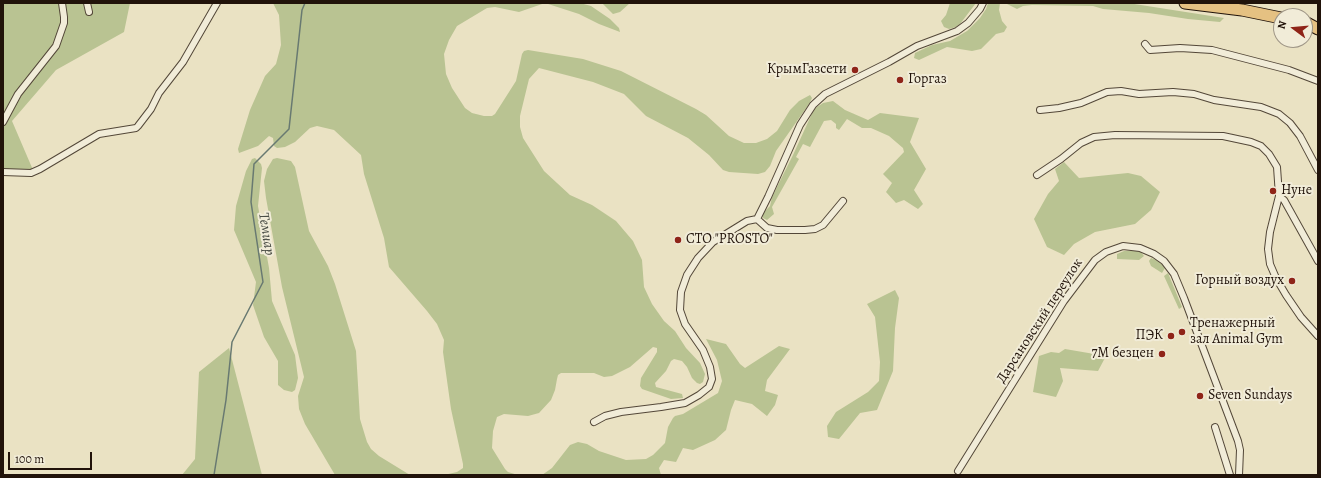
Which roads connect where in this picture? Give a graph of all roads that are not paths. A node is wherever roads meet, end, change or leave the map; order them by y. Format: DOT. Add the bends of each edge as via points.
graph roads {
  1 [pos="62,3"];
  2 [pos="87,3"];
  3 [pos="217,3"];
  4 [pos="983,3"];
  5 [pos="1185,3"];
  6 [pos="1213,3"];
  7 [pos="89,12"];
  8 [pos="1273,12"];
  9 [pos="1273,16"];
  10 [pos="1145,44"];
  11 [pos="1318,81"];
  12 [pos="1040,110"];
  13 [pos="3,122"];
  14 [pos="1318,170"];
  15 [pos="3,172"];
  16 [pos="1037,174"];
  17 [pos="1279,196"];
  18 [pos="843,201"];
  19 [pos="757,219"];
  20 [pos="1318,261"];
  21 [pos="1318,336"];
  22 [pos="594,422"];
  23 [pos="1215,427"];
  24 [pos="958,471"];
  25 [pos="1230,475"];
  26 [pos="1239,475"];
  1 -- 13 [label="street" via="64,23 56,46 16,99"];
  2 -- 7 [label="street"];
  3 -- 15 [label="street" via="184,62 136,128 99,134 31,173"];
  4 -- 19 [label="street" via="968,23 957,31 918,46 825,94 813,105 800,125"];
  5 -- 9 [label="highway"];
  6 -- 8 [label="highway"];
  10 -- 11 [label="street" via="1150,50 1212,50 1289,70"];
  12 -- 14 [label="street" via="1081,103 1108,92 1120,91 1139,94 1194,94 1214,100 1261,107 1279,114 1290,123"];
  16 -- 17 [label="street" via="1062,159 1081,143 1094,137 1223,136 1251,142 1270,154 1277,168"];
  17 -- 20 [label="street" via="1284,200"];
  17 -- 21 [label="street" via="1270,232 1270,264 1286,295"];
  18 -- 19 [label="street" via="822,226 815,229 777,230 767,228"];
  19 -- 22 [label="street" via="713,242 687,275 681,292 680,310 685,324 703,350 710,367 712,379 709,387 684,403 621,412"];
  23 -- 25 [label="street"];
  24 -- 26 [label="street, Дарсановский переулок" via="1064,302 1095,260 1106,252 1123,246 1140,248 1154,254 1164,261 1174,274 1236,432 1240,450"];
}
